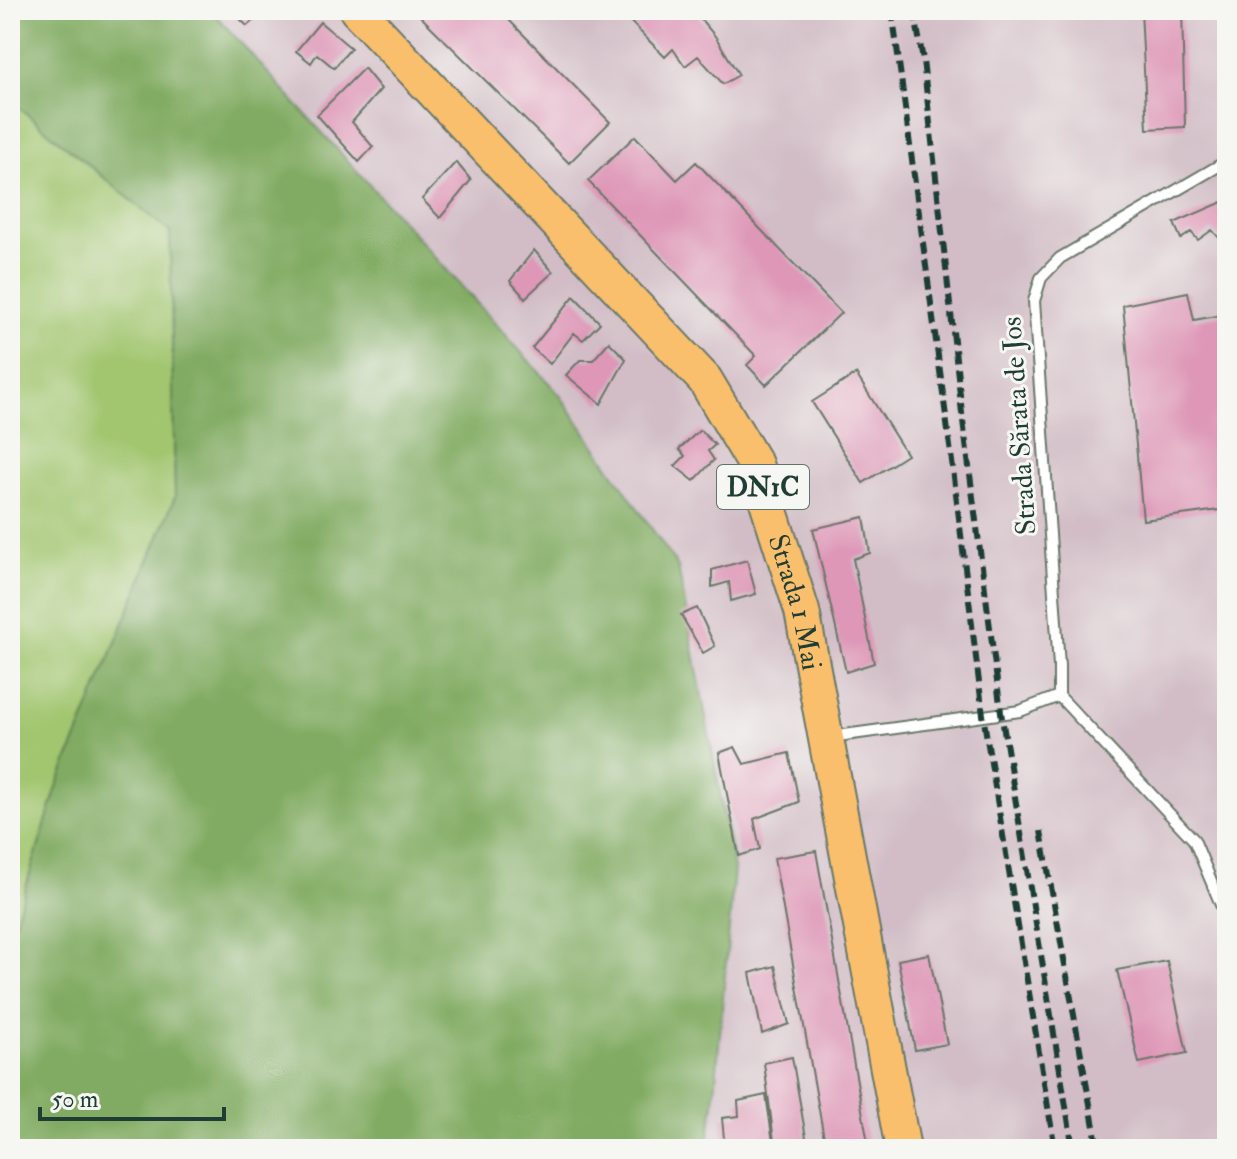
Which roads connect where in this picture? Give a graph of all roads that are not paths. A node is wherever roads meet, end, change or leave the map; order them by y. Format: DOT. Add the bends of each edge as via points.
graph roads {
  1 [pos="357,10"];
  2 [pos="1227,161"];
  3 [pos="1059,696"];
  4 [pos="825,738"];
  5 [pos="1227,919"];
  6 [pos="903,1149"];
  1 -- 4 [label="highway, Strada 1 Mai / DN1C" via="705,380 755,464 802,611"];
  2 -- 3 [label="lane, Strada Sărata de Jos" via="1060,258 1041,278 1034,301"];
  3 -- 4 [label="lane" via="1020,711"];
  3 -- 5 [label="lane" via="1194,840"];
  4 -- 6 [label="highway, Strada 1 Mai / DN1C"];
}
